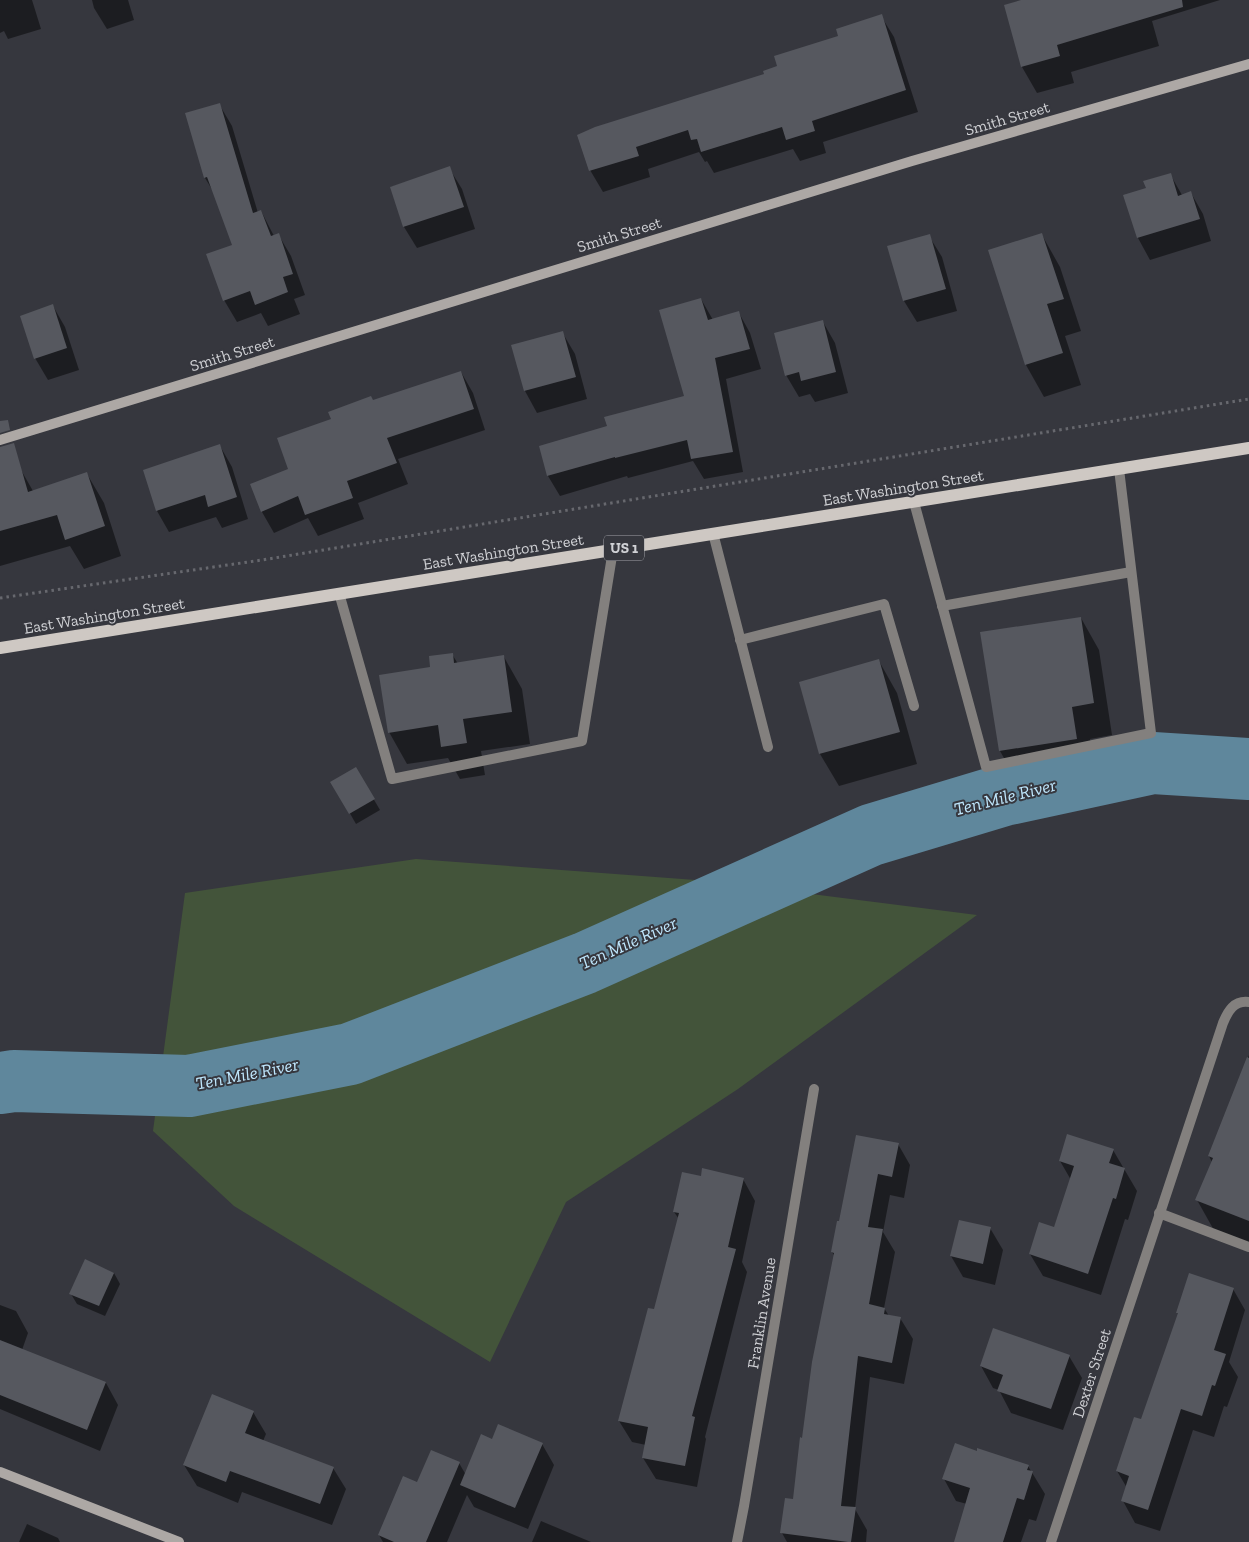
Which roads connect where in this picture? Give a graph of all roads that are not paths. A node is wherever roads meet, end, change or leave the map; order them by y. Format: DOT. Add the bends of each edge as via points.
graph roads {
  1 [pos="1249,64"];
  2 [pos="0,440"];
  3 [pos="1249,448"];
  4 [pos="1119,469"];
  5 [pos="914,502"];
  6 [pos="713,534"];
  7 [pos="613,550"];
  8 [pos="1131,572"];
  9 [pos="339,594"];
  10 [pos="942,606"];
  11 [pos="740,640"];
  12 [pos="0,648"];
  13 [pos="914,706"];
  14 [pos="768,748"];
  15 [pos="1249,1002"];
  16 [pos="814,1089"];
  17 [pos="1159,1214"];
  18 [pos="1249,1247"];
  19 [pos="0,1472"];
  20 [pos="180,1542"];
  21 [pos="737,1542"];
  22 [pos="1051,1542"];
  1 -- 2 [label="street, Smith Street" via="912,160"];
  3 -- 4 [label="main road, East Washington Street / US 1"];
  4 -- 5 [label="main road, East Washington Street / US 1"];
  4 -- 8 [label="street"];
  5 -- 6 [label="main road, East Washington Street / US 1"];
  5 -- 10 [label="street"];
  6 -- 7 [label="main road, East Washington Street / US 1"];
  6 -- 11 [label="street"];
  7 -- 9 [label="main road, East Washington Street / US 1"];
  7 -- 9 [label="street" via="582,741 392,779"];
  8 -- 10 [label="street"];
  8 -- 10 [label="street" via="1150,734 986,767"];
  9 -- 12 [label="main road, East Washington Street / US 1"];
  11 -- 13 [label="street" via="884,604"];
  11 -- 14 [label="street"];
  15 -- 17 [label="street, Dexter Street" via="1238,1002 1228,1012"];
  16 -- 21 [label="street, Franklin Avenue"];
  17 -- 18 [label="street"];
  17 -- 22 [label="street, Dexter Street"];
  19 -- 20 [label="street"];
}
